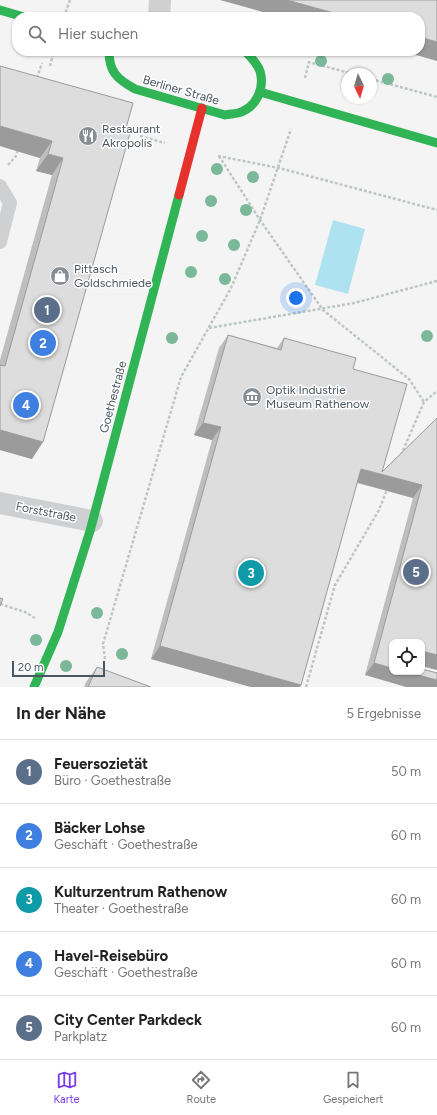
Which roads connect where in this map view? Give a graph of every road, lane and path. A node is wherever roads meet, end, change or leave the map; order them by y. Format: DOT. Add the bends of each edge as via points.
graph roads {
  1 [pos="70,0"];
  2 [pos="160,0"];
  3 [pos="0,10"];
  4 [pos="66,12"];
  5 [pos="159,12"];
  6 [pos="12,14"];
  7 [pos="53,56"];
  8 [pos="109,56"];
  9 [pos="251,56"];
  10 [pos="42,63"];
  11 [pos="50,66"];
  12 [pos="341,71"];
  13 [pos="377,81"];
  14 [pos="304,82"];
  15 [pos="35,86"];
  16 [pos="260,92"];
  17 [pos="437,97"];
  18 [pos="202,108"];
  19 [pos="293,124"];
  20 [pos="437,143"];
  21 [pos="19,144"];
  22 [pos="5,168"];
  23 [pos="279,168"];
  24 [pos="0,186"];
  25 [pos="437,210"];
  26 [pos="260,220"];
  27 [pos="0,242"];
  28 [pos="437,281"];
  29 [pos="324,310"];
  30 [pos="209,328"];
  31 [pos="437,390"];
  32 [pos="424,402"];
  33 [pos="399,459"];
  34 [pos="391,481"];
  35 [pos="0,503"];
  36 [pos="92,521"];
  37 [pos="0,604"];
  38 [pos="25,612"];
  39 [pos="106,658"];
  40 [pos="34,687"];
  41 [pos="306,687"];
  1 -- 4 [label="path"];
  2 -- 5 [label="street"];
  3 -- 6 [label="street"];
  7 -- 11 [label="path"];
  8 -- 18 [label="street, Berliner Straße" via="113,74 123,83 135,89"];
  9 -- 16 [label="street" via="259,66 262,81"];
  10 -- 15 [label="path"];
  12 -- 14 [label="path" via="309,62"];
  13 -- 17 [label="path"];
  16 -- 18 [label="street, Berliner Straße" via="256,102 237,115 225,115"];
  16 -- 20 [label="street"];
  18 -- 36 [label="street, Goethestraße"];
  19 -- 23 [label="path"];
  21 -- 22 [label="path" via="16,156"];
  23 -- 25 [label="path"];
  23 -- 26 [label="path"];
  23 -- 26 [label="path" via="219,156"];
  24 -- 27 [label="lane" via="10,203"];
  26 -- 29 [label="path"];
  26 -- 30 [label="path" via="231,288"];
  28 -- 29 [label="path"];
  29 -- 30 [label="path"];
  29 -- 32 [label="path" via="409,379"];
  30 -- 39 [label="path" via="181,377 103,644"];
  31 -- 32 [label="path"];
  32 -- 33 [label="path"];
  34 -- 41 [label="path" via="379,510 335,584"];
  35 -- 36 [label="street, Forststraße"];
  36 -- 40 [label="street, Goethestraße" via="58,632"];
  37 -- 38 [label="path"];
}
